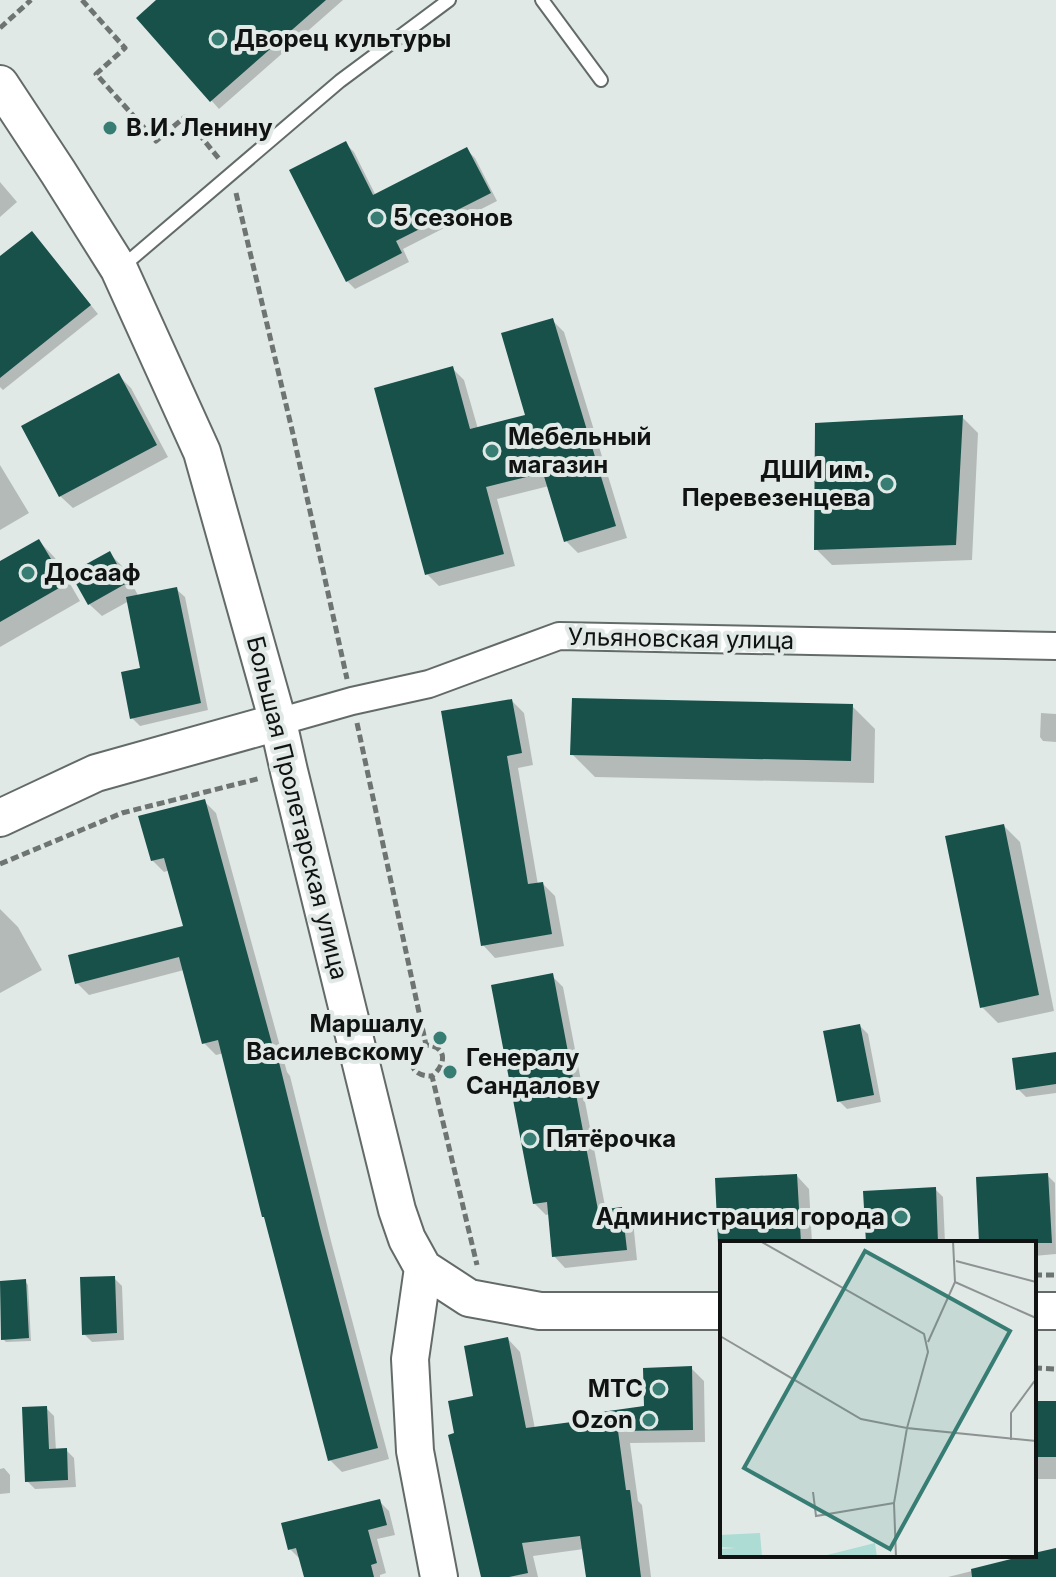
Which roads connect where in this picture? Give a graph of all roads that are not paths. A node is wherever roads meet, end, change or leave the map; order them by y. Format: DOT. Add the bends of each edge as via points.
graph roads {
  1 [pos="449,0"];
  2 [pos="542,0"];
  3 [pos="601,80"];
  4 [pos="0,84"];
  5 [pos="119,269"];
  6 [pos="1056,646"];
  7 [pos="278,722"];
  8 [pos="0,818"];
  9 [pos="423,1268"];
  10 [pos="720,1311"];
  11 [pos="439,1577"];
  1 -- 5 [label="lane" via="340,81"];
  2 -- 3 [label="lane"];
  4 -- 5 [label="main road, Большая Пролетарская улица"];
  5 -- 7 [label="main road, Большая Пролетарская улица" via="202,452"];
  6 -- 7 [label="street, Ульяновская улица" via="559,636 429,684"];
  7 -- 8 [label="main road, Ульяновская улица" via="96,773"];
  7 -- 9 [label="main road, Большая Пролетарская улица" via="397,1210"];
  9 -- 10 [label="main road" via="469,1298 540,1311"];
  9 -- 11 [label="main road" via="410,1359 412,1405 415,1451"];
}
